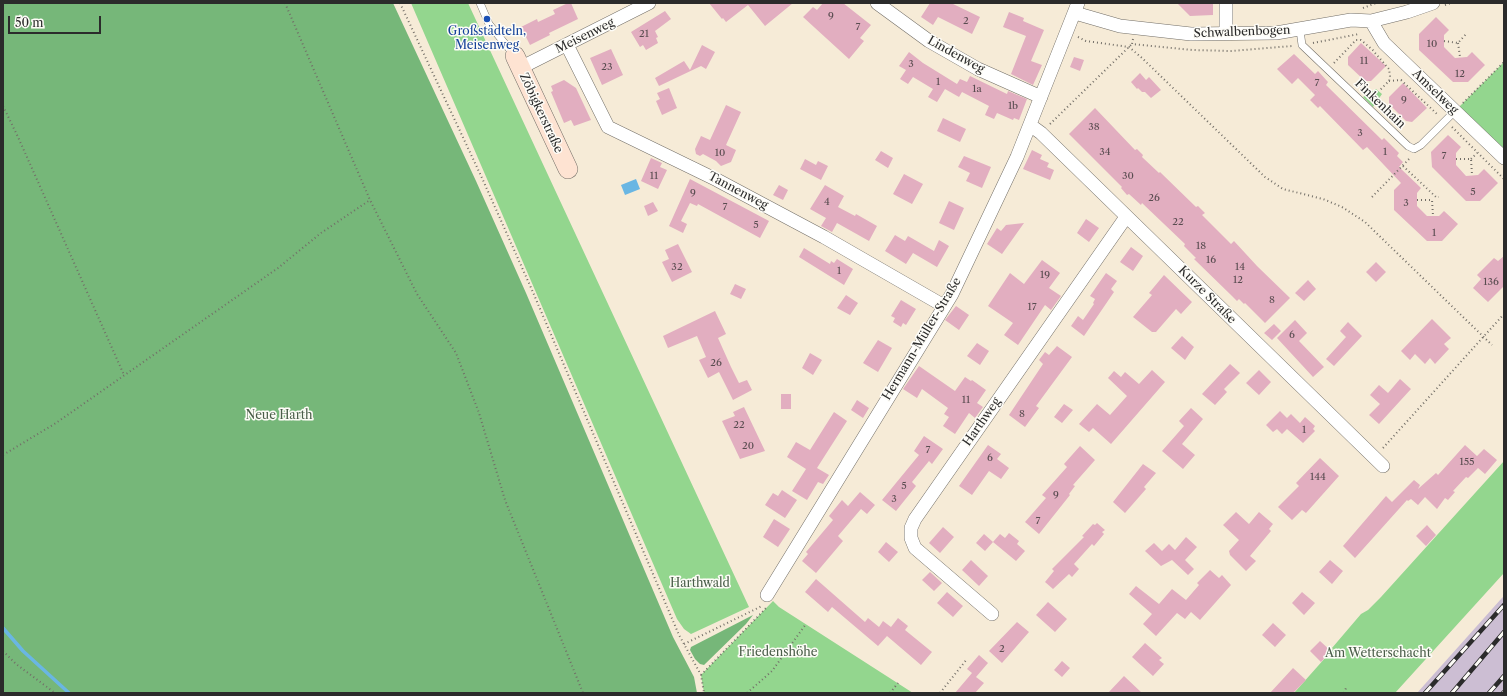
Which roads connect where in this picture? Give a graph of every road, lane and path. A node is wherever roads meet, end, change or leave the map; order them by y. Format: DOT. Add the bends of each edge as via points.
graph roads {
  1 [pos="285,3"];
  2 [pos="400,3"];
  3 [pos="480,3"];
  4 [pos="649,3"];
  5 [pos="877,3"];
  6 [pos="1226,3"];
  7 [pos="1433,3"];
  8 [pos="1076,8"];
  9 [pos="1371,21"];
  10 [pos="1300,30"];
  11 [pos="1067,33"];
  12 [pos="1467,33"];
  13 [pos="1226,34"];
  14 [pos="1444,41"];
  15 [pos="1458,42"];
  16 [pos="1132,44"];
  17 [pos="567,45"];
  18 [pos="1380,47"];
  19 [pos="1129,48"];
  20 [pos="1374,53"];
  21 [pos="1460,58"];
  22 [pos="518,62"];
  23 [pos="1504,62"];
  24 [pos="1328,70"];
  25 [pos="1379,91"];
  26 [pos="1041,97"];
  27 [pos="3,106"];
  28 [pos="1455,111"];
  29 [pos="1030,125"];
  30 [pos="1045,129"];
  31 [pos="1414,149"];
  32 [pos="1477,153"];
  33 [pos="1504,158"];
  34 [pos="1456,159"];
  35 [pos="1471,159"];
  36 [pos="1404,166"];
  37 [pos="568,170"];
  38 [pos="1472,175"];
  39 [pos="1372,197"];
  40 [pos="1436,197"];
  41 [pos="1439,197"];
  42 [pos="370,200"];
  43 [pos="1417,200"];
  44 [pos="1432,200"];
  45 [pos="1433,216"];
  46 [pos="1126,217"];
  47 [pos="944,306"];
  48 [pos="1504,314"];
  49 [pos="1484,337"];
  50 [pos="1492,344"];
  51 [pos="124,375"];
  52 [pos="3,455"];
  53 [pos="1379,462"];
  54 [pos="767,602"];
  55 [pos="992,614"];
  56 [pos="806,624"];
  57 [pos="684,644"];
  58 [pos="3,651"];
  59 [pos="967,659"];
  60 [pos="700,675"];
  61 [pos="898,683"];
  62 [pos="1346,688"];
  63 [pos="54,693"];
  64 [pos="583,693"];
  65 [pos="704,693"];
  66 [pos="747,693"];
  67 [pos="890,693"];
  68 [pos="940,693"];
  69 [pos="1344,693"];
  1 -- 42 [label="path"];
  2 -- 57 [label="path" via="526,276"];
  3 -- 22 [label="lane" via="489,24"];
  4 -- 17 [label="street, Meisenweg"];
  5 -- 26 [label="street, Lindenweg" via="935,44 978,69"];
  6 -- 13 [label="street"];
  7 -- 9 [label="street, Schwalbenbogen"];
  8 -- 11 [label="street, Hermann-Müller-Straße"];
  8 -- 13 [label="street, Schwalbenbogen" via="1120,26 1191,34"];
  9 -- 10 [label="street, Schwalbenbogen" via="1351,20"];
  9 -- 28 [label="street, Amselweg" via="1384,43"];
  10 -- 13 [label="street, Schwalbenbogen"];
  10 -- 24 [label="lane, Finkenhain" via="1302,45"];
  11 -- 19 [label="path" via="1086,41"];
  11 -- 26 [label="street, Hermann-Müller-Straße"];
  12 -- 15 [label="path"];
  14 -- 15 [label="path"];
  15 -- 21 [label="path"];
  16 -- 19 [label="path"];
  17 -- 22 [label="street, Meisenweg"];
  17 -- 47 [label="street, Tannenweg" via="608,127 818,233"];
  18 -- 20 [label="path"];
  19 -- 30 [label="path"];
  19 -- 49 [label="path" via="1265,177 1283,189 1342,207 1365,222"];
  20 -- 24 [label="path" via="1361,40 1356,40"];
  20 -- 25 [label="path" via="1389,69 1390,76 1389,81"];
  22 -- 37 [label="main road, Zöbigkerstraße"];
  23 -- 28 [label="path"];
  24 -- 31 [label="lane, Finkenhain"];
  26 -- 29 [label="street, Hermann-Müller-Straße"];
  27 -- 51 [label="path"];
  28 -- 31 [label="lane"];
  28 -- 33 [label="street, Amselweg"];
  29 -- 46 [label="street, Kurze Straße"];
  29 -- 47 [label="street, Hermann-Müller-Straße"];
  31 -- 36 [label="path"];
  32 -- 35 [label="path"];
  34 -- 35 [label="path"];
  35 -- 38 [label="path"];
  36 -- 39 [label="path"];
  36 -- 40 [label="path"];
  40 -- 41 [label="path"];
  40 -- 44 [label="path"];
  42 -- 51 [label="path" via="278,268"];
  42 -- 64 [label="path" via="417,294 456,353 479,413 505,500"];
  43 -- 44 [label="path"];
  44 -- 45 [label="path"];
  46 -- 53 [label="street, Kurze Straße"];
  46 -- 55 [label="street, Harthweg" via="911,528 915,548"];
  47 -- 54 [label="street, Hermann-Müller-Straße"];
  48 -- 49 [label="path"];
  49 -- 50 [label="path"];
  49 -- 53 [label="path"];
  51 -- 52 [label="path" via="56,423"];
  54 -- 57 [label="path"];
  54 -- 60 [label="path"];
  56 -- 66 [label="path" via="772,671"];
  57 -- 60 [label="path"];
  58 -- 63 [label="path"];
  59 -- 68 [label="path"];
  60 -- 65 [label="path"];
  61 -- 67 [label="path"];
  62 -- 69 [label="path"];
}
